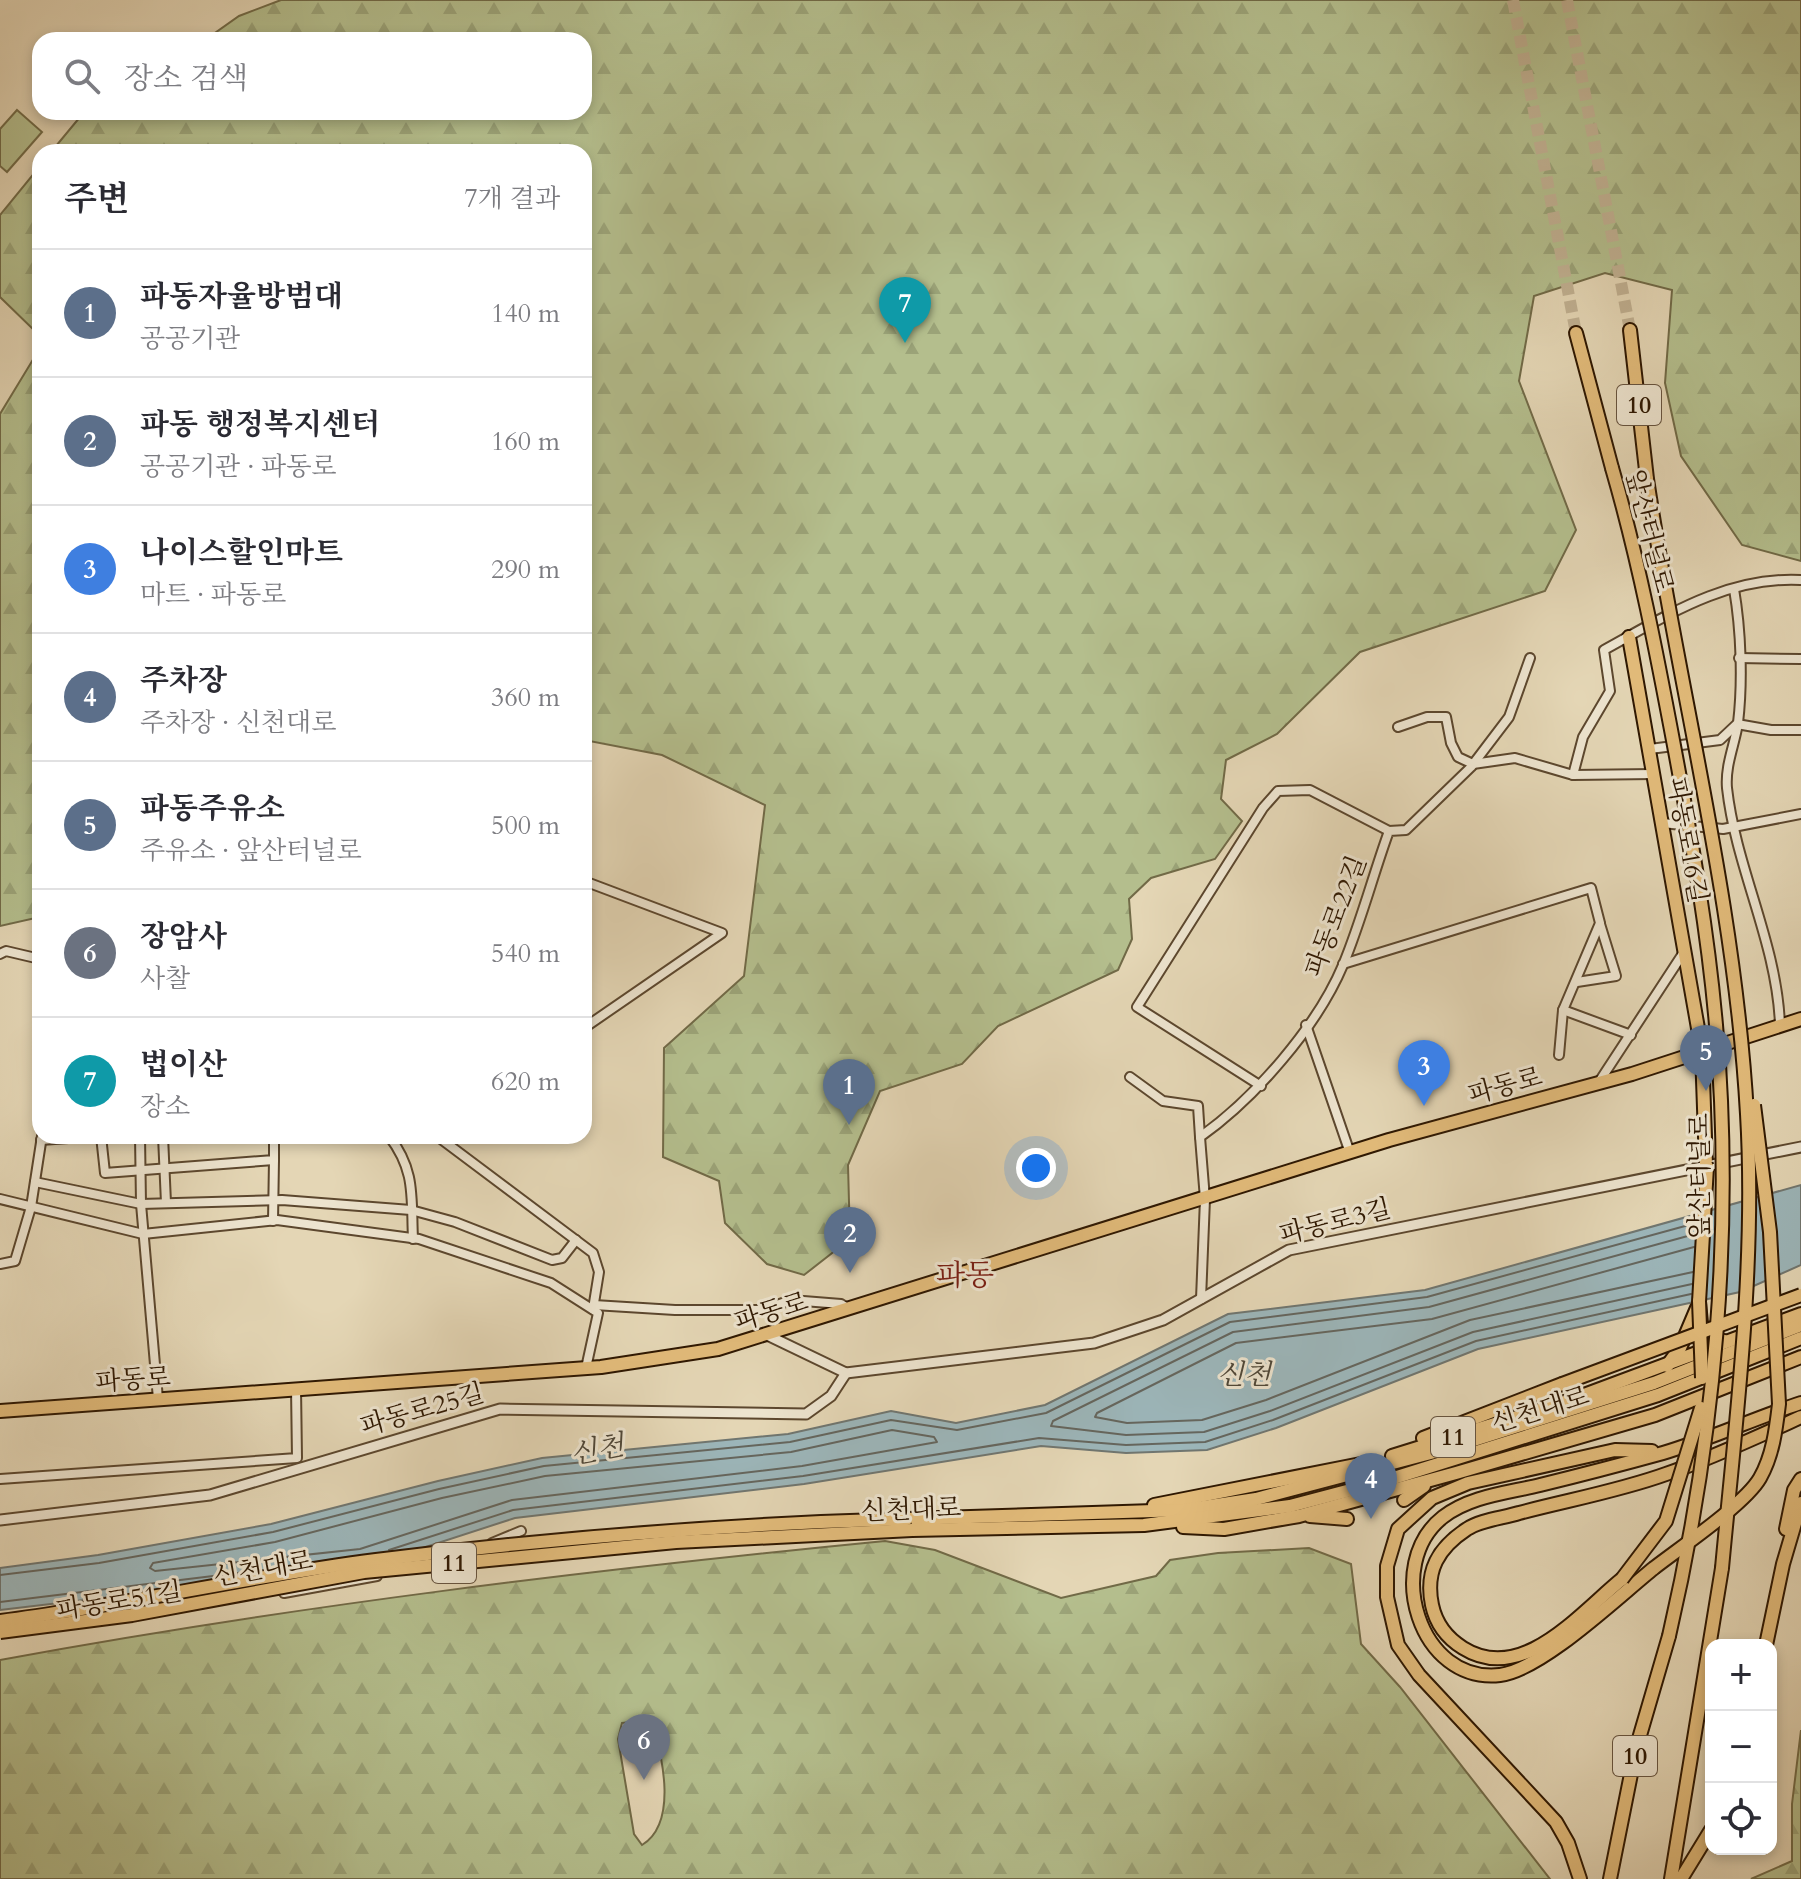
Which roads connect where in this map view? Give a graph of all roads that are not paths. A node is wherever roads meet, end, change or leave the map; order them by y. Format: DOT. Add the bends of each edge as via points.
graph roads {
  1 [pos="1630,330"];
  2 [pos="1576,333"];
  3 [pos="1801,580"];
  4 [pos="1734,589"];
  5 [pos="1629,637"];
  6 [pos="1530,658"];
  7 [pos="1739,658"];
  8 [pos="1801,659"];
  9 [pos="1737,724"];
  10 [pos="1398,727"];
  11 [pos="1801,730"];
  12 [pos="1473,764"];
  13 [pos="1654,774"];
  14 [pos="1573,775"];
  15 [pos="1801,814"];
  16 [pos="1662,825"];
  17 [pos="1735,828"];
  18 [pos="1389,831"];
  19 [pos="592,884"];
  20 [pos="1600,923"];
  21 [pos="1685,949"];
  22 [pos="0,954"];
  23 [pos="32,957"];
  24 [pos="1343,964"];
  25 [pos="1577,982"];
  26 [pos="1563,1010"];
  27 [pos="1801,1019"];
  28 [pos="592,1022"];
  29 [pos="1306,1025"];
  30 [pos="1780,1025"];
  31 [pos="1631,1035"];
  32 [pos="1742,1050"];
  33 [pos="1702,1051"];
  34 [pos="1559,1055"];
  35 [pos="1130,1077"];
  36 [pos="1599,1082"];
  37 [pos="1261,1086"];
  38 [pos="1200,1137"];
  39 [pos="41,1144"];
  40 [pos="100,1144"];
  41 [pos="140,1144"];
  42 [pos="163,1144"];
  43 [pos="274,1144"];
  44 [pos="395,1144"];
  45 [pos="447,1144"];
  46 [pos="450,1146"];
  47 [pos="1801,1147"];
  48 [pos="1350,1153"];
  49 [pos="274,1160"];
  50 [pos="164,1168"];
  51 [pos="142,1170"];
  52 [pos="35,1182"];
  53 [pos="0,1199"];
  54 [pos="1205,1199"];
  55 [pos="275,1200"];
  56 [pos="166,1203"];
  57 [pos="141,1204"];
  58 [pos="31,1207"];
  59 [pos="411,1210"];
  60 [pos="273,1221"];
  61 [pos="146,1233"];
  62 [pos="413,1239"];
  63 [pos="576,1240"];
  64 [pos="0,1264"];
  65 [pos="1801,1295"];
  66 [pos="1201,1299"];
  67 [pos="593,1307"];
  68 [pos="1698,1308"];
  69 [pos="849,1309"];
  70 [pos="1801,1314"];
  71 [pos="1801,1325"];
  72 [pos="767,1335"];
  73 [pos="1801,1338"];
  74 [pos="1731,1342"];
  75 [pos="1801,1357"];
  76 [pos="1665,1367"];
  77 [pos="586,1368"];
  78 [pos="846,1373"];
  79 [pos="1706,1380"];
  80 [pos="296,1388"];
  81 [pos="158,1399"];
  82 [pos="1801,1403"];
  83 [pos="0,1411"];
  84 [pos="1801,1417"];
  85 [pos="1667,1452"];
  86 [pos="297,1458"];
  87 [pos="1368,1463"];
  88 [pos="297,1469"];
  89 [pos="1443,1476"];
  90 [pos="0,1479"];
  91 [pos="1801,1479"];
  92 [pos="1404,1500"];
  93 [pos="1801,1503"];
  94 [pos="1093,1514"];
  95 [pos="1299,1516"];
  96 [pos="1347,1519"];
  97 [pos="0,1520"];
  98 [pos="909,1524"];
  99 [pos="1144,1525"];
  100 [pos="521,1531"];
  101 [pos="1783,1564"];
  102 [pos="0,1621"];
  103 [pos="0,1635"];
  104 [pos="1767,1639"];
  105 [pos="1705,1840"];
  106 [pos="1580,1879"];
  107 [pos="1610,1879"];
  108 [pos="1671,1879"];
  109 [pos="1681,1879"];
  1 -- 32 [label="main road, 앞산터널로 / 10, bridge" via="1647,479 1723,910"];
  2 -- 79 [label="main road, 앞산터널로 / 10, bridge" via="1637,559 1712,983 1722,1218"];
  3 -- 4 [label="street" via="1775,578"];
  4 -- 5 [label="street" via="1679,607"];
  4 -- 7 [label="street"];
  5 -- 13 [label="main road, 파동로16길"];
  5 -- 14 [label="street" via="1604,650 1610,691 1583,737"];
  6 -- 12 [label="street, 파동로22길" via="1509,717"];
  7 -- 8 [label="street"];
  7 -- 9 [label="street"];
  9 -- 11 [label="street"];
  9 -- 13 [label="street" via="1720,740 1650,749"];
  9 -- 17 [label="street" via="1727,785"];
  10 -- 12 [label="street" via="1446,717 1458,757"];
  12 -- 14 [label="street" via="1515,758"];
  12 -- 18 [label="street, 파동로22길" via="1406,830"];
  13 -- 14 [label="street"];
  13 -- 16 [label="street"];
  15 -- 17 [label="street"];
  16 -- 17 [label="street"];
  16 -- 21 [label="main road, 파동로16길"];
  17 -- 30 [label="street" via="1769,948"];
  18 -- 24 [label="street, 파동로22길"];
  18 -- 37 [label="street" via="1310,790 1278,791 1137,1007"];
  19 -- 28 [label="street" via="722,933"];
  20 -- 24 [label="street" via="1591,888"];
  20 -- 25 [label="street"];
  20 -- 25 [label="street" via="1616,976"];
  21 -- 31 [label="street"];
  21 -- 33 [label="main road, 파동로16길"];
  22 -- 23 [label="street"];
  24 -- 29 [label="street, 파동로22길"];
  25 -- 26 [label="street"];
  26 -- 31 [label="street"];
  26 -- 34 [label="street"];
  27 -- 30 [label="main road, 파동로"];
  29 -- 37 [label="street, 파동로22길"];
  29 -- 48 [label="street"];
  30 -- 33 [label="main road, 파동로"];
  31 -- 36 [label="street"];
  32 -- 85 [label="main road, bridge" via="1770,1232 1778,1394 1768,1460 1751,1490 1540,1659 1498,1675 1474,1673 1452,1662 1427,1638 1416,1612 1414,1559 1424,1535 1464,1503"];
  32 -- 108 [label="main road, 앞산터널로 / 10, bridge" via="1749,1156 1740,1361 1722,1568"];
  33 -- 36 [label="main road, 파동로"];
  33 -- 68 [label="main road, 파동로16길" via="1707,1167"];
  35 -- 38 [label="street" via="1163,1101 1198,1106"];
  36 -- 48 [label="main road, 파동로"];
  37 -- 38 [label="street, 파동로22길" via="1235,1113"];
  38 -- 54 [label="street"];
  39 -- 52 [label="street"];
  40 -- 51 [label="street" via="105,1173"];
  41 -- 51 [label="street"];
  42 -- 50 [label="street"];
  43 -- 49 [label="street"];
  44 -- 59 [label="street" via="406,1158"];
  45 -- 46 [label="street"];
  46 -- 63 [label="street"];
  47 -- 66 [label="street, 파동로3길" via="1289,1250"];
  48 -- 54 [label="main road, 파동로"];
  49 -- 50 [label="street"];
  49 -- 55 [label="street"];
  50 -- 51 [label="street"];
  50 -- 56 [label="street"];
  51 -- 57 [label="street"];
  52 -- 57 [label="street"];
  52 -- 58 [label="street"];
  53 -- 58 [label="street"];
  54 -- 66 [label="street"];
  54 -- 69 [label="main road, 파동로"];
  55 -- 56 [label="street"];
  55 -- 59 [label="street"];
  55 -- 60 [label="street"];
  56 -- 57 [label="street"];
  57 -- 61 [label="street"];
  58 -- 61 [label="street"];
  58 -- 64 [label="street" via="15,1261"];
  59 -- 62 [label="street"];
  59 -- 63 [label="street" via="552,1260 562,1258"];
  60 -- 61 [label="street"];
  60 -- 62 [label="street"];
  61 -- 81 [label="street"];
  62 -- 67 [label="street" via="551,1283"];
  63 -- 67 [label="street" via="593,1253 599,1272"];
  65 -- 87 [label="main road, bridge"];
  66 -- 78 [label="street, 파동로3길" via="1163,1320 1094,1343"];
  67 -- 69 [label="street" via="763,1310 791,1300"];
  67 -- 77 [label="street" via="598,1313"];
  68 -- 74 [label="main road" via="1708,1338"];
  68 -- 76 [label="main road"];
  68 -- 79 [label="main road, bridge"];
  69 -- 72 [label="main road, 파동로"];
  70 -- 74 [label="main road, 11"];
  71 -- 94 [label="main road, 신천대로 / 11" via="1654,1383 1341,1478 1184,1510"];
  72 -- 77 [label="main road, 파동로" via="666,1359"];
  72 -- 78 [label="street"];
  73 -- 79 [label="main road, 신천대로 / 11"];
  74 -- 76 [label="main road, 11"];
  75 -- 89 [label="main road, 11" via="1655,1415"];
  76 -- 87 [label="main road, 11"];
  77 -- 80 [label="main road, 파동로"];
  78 -- 88 [label="street, 파동로25길" via="831,1396 806,1414 500,1409"];
  79 -- 84 [label="main road, bridge" via="1666,1521 1622,1579 1524,1656 1483,1659 1450,1639 1433,1609 1431,1568 1470,1526 1666,1474"];
  79 -- 99 [label="main road, 신천대로 / 11" via="1320,1498 1244,1514"];
  79 -- 107 [label="main road, 앞산터널로 / 10, bridge" via="1685,1564 1636,1749"];
  80 -- 81 [label="main road, 파동로"];
  80 -- 86 [label="street"];
  81 -- 83 [label="main road, 파동로"];
  82 -- 85 [label="main road"];
  85 -- 106 [label="main road" via="1615,1450 1468,1483 1432,1498 1398,1529 1387,1566 1387,1597 1398,1645 1419,1675 1556,1822"];
  86 -- 88 [label="street"];
  86 -- 90 [label="street"];
  87 -- 94 [label="main road, 11"];
  88 -- 97 [label="street, 파동로25길" via="210,1495"];
  89 -- 92 [label="main road"];
  89 -- 95 [label="main road, 11"];
  91 -- 101 [label="main road" via="1789,1510"];
  93 -- 101 [label="main road"];
  94 -- 98 [label="main road, 신천대로 / 11"];
  95 -- 96 [label="main road"];
  95 -- 99 [label="main road, 11" via="1224,1529"];
  98 -- 99 [label="main road, 신천대로 / 11"];
  98 -- 102 [label="main road, 신천대로 / 11, bridge" via="683,1528 374,1560"];
  98 -- 103 [label="main road, 신천대로 / 11, bridge" via="364,1572"];
  100 -- 103 [label="street, 파동로51길" via="429,1570 148,1617"];
  101 -- 104 [label="main road"];
  105 -- 109 [label="main road"];
}
